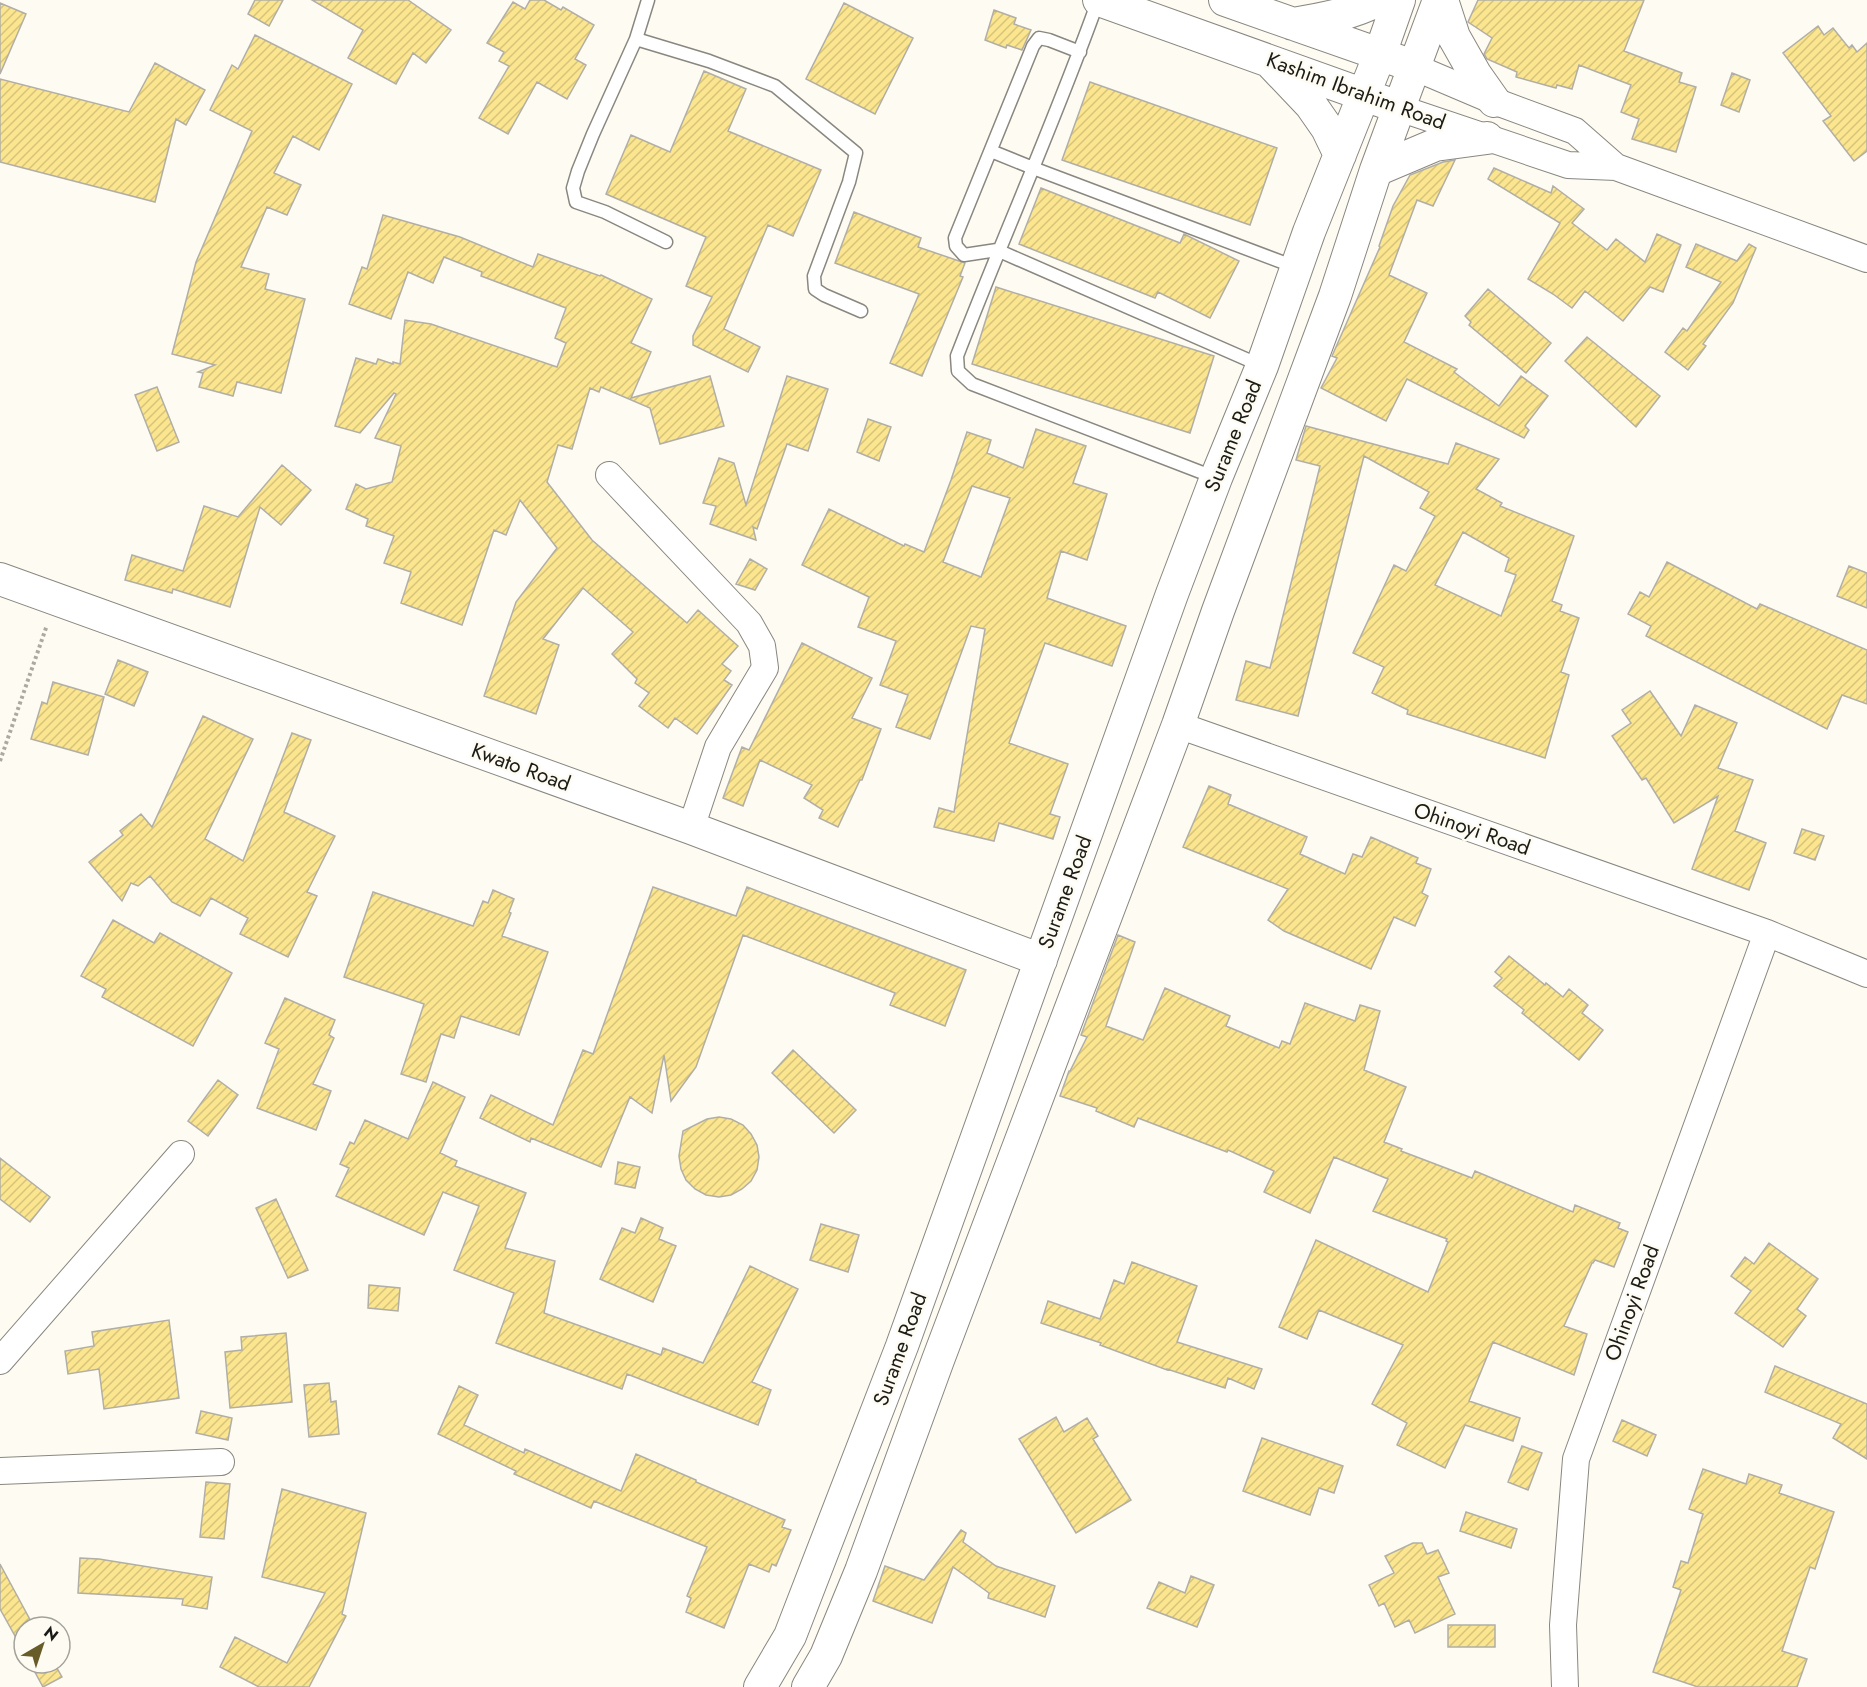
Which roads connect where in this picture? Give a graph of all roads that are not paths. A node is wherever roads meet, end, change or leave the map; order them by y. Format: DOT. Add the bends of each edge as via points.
graph roads {
  1 [pos="648,0"];
  2 [pos="1099,0"];
  3 [pos="1225,0"];
  4 [pos="1378,0"];
  5 [pos="1399,0"];
  6 [pos="1441,0"];
  7 [pos="1293,24"];
  8 [pos="636,39"];
  9 [pos="1080,52"];
  10 [pos="1380,54"];
  11 [pos="1268,59"];
  12 [pos="1413,67"];
  13 [pos="1364,94"];
  14 [pos="1494,101"];
  15 [pos="1399,108"];
  16 [pos="1487,138"];
  17 [pos="991,151"];
  18 [pos="1340,155"];
  19 [pos="1617,167"];
  20 [pos="1033,168"];
  21 [pos="1376,171"];
  22 [pos="666,242"];
  23 [pos="998,250"];
  24 [pos="1867,259"];
  25 [pos="1297,268"];
  26 [pos="861,311"];
  27 [pos="1262,366"];
  28 [pos="609,475"];
  29 [pos="1216,478"];
  30 [pos="0,579"];
  31 [pos="1178,725"];
  32 [pos="691,828"];
  33 [pos="1767,933"];
  34 [pos="1041,960"];
  35 [pos="1867,974"];
  36 [pos="181,1154"];
  37 [pos="0,1361"];
  38 [pos="220,1462"];
  39 [pos="0,1471"];
  40 [pos="760,1687"];
  41 [pos="808,1687"];
  42 [pos="1565,1687"];
  1 -- 8 [label="lane"];
  2 -- 9 [label="lane"];
  2 -- 11 [label="street, Kashim Ibrahim Road"];
  3 -- 7 [label="street, Kashim Ibrahim Road"];
  4 -- 7 [label="street" via="1363,8"];
  5 -- 10 [label="street, Surame Road"];
  6 -- 12 [label="street, Surame Road"];
  6 -- 14 [label="street" via="1454,37"];
  7 -- 10 [label="street, Kashim Ibrahim Road"];
  8 -- 22 [label="lane" via="573,188 576,202"];
  8 -- 26 [label="lane" via="775,86 856,153 814,276 815,289 824,296"];
  9 -- 17 [label="lane" via="1039,38"];
  9 -- 20 [label="lane"];
  10 -- 12 [label="street, Kashim Ibrahim Road"];
  10 -- 13 [label="street, Surame Road"];
  11 -- 13 [label="street, Kashim Ibrahim Road"];
  11 -- 18 [label="street" via="1311,105 1328,128"];
  12 -- 14 [label="street, Kashim Ibrahim Road"];
  12 -- 15 [label="street, Surame Road"];
  13 -- 15 [label="street, Kashim Ibrahim Road"];
  13 -- 18 [label="street, Surame Road"];
  14 -- 19 [label="street, Kashim Ibrahim Road" via="1575,131"];
  15 -- 16 [label="street, Kashim Ibrahim Road"];
  15 -- 21 [label="street, Surame Road"];
  16 -- 19 [label="street, Kashim Ibrahim Road" via="1568,165"];
  16 -- 21 [label="street" via="1435,145"];
  17 -- 20 [label="lane"];
  17 -- 23 [label="lane" via="956,246 964,255"];
  18 -- 25 [label="street, Surame Road"];
  19 -- 24 [label="street, Kashim Ibrahim Road"];
  20 -- 23 [label="lane"];
  20 -- 25 [label="lane"];
  21 -- 31 [label="street, Surame Road" via="1335,296"];
  23 -- 27 [label="lane"];
  23 -- 29 [label="lane" via="957,356 958,370 972,384"];
  25 -- 27 [label="street, Surame Road"];
  27 -- 29 [label="street, Surame Road"];
  28 -- 32 [label="street" via="749,623 762,646 765,668 718,747"];
  29 -- 34 [label="street, Surame Road"];
  30 -- 32 [label="street, Kwato Road"];
  31 -- 33 [label="street, Ohinoyi Road"];
  31 -- 41 [label="street, Surame Road" via="861,1571 826,1656"];
  32 -- 34 [label="street, Kwato Road"];
  33 -- 35 [label="street, Ohinoyi Road"];
  33 -- 42 [label="street, Ohinoyi Road" via="1576,1459 1563,1625"];
  34 -- 40 [label="street, Surame Road" via="902,1346 790,1636"];
  36 -- 37 [label="street"];
  38 -- 39 [label="street"];
}
